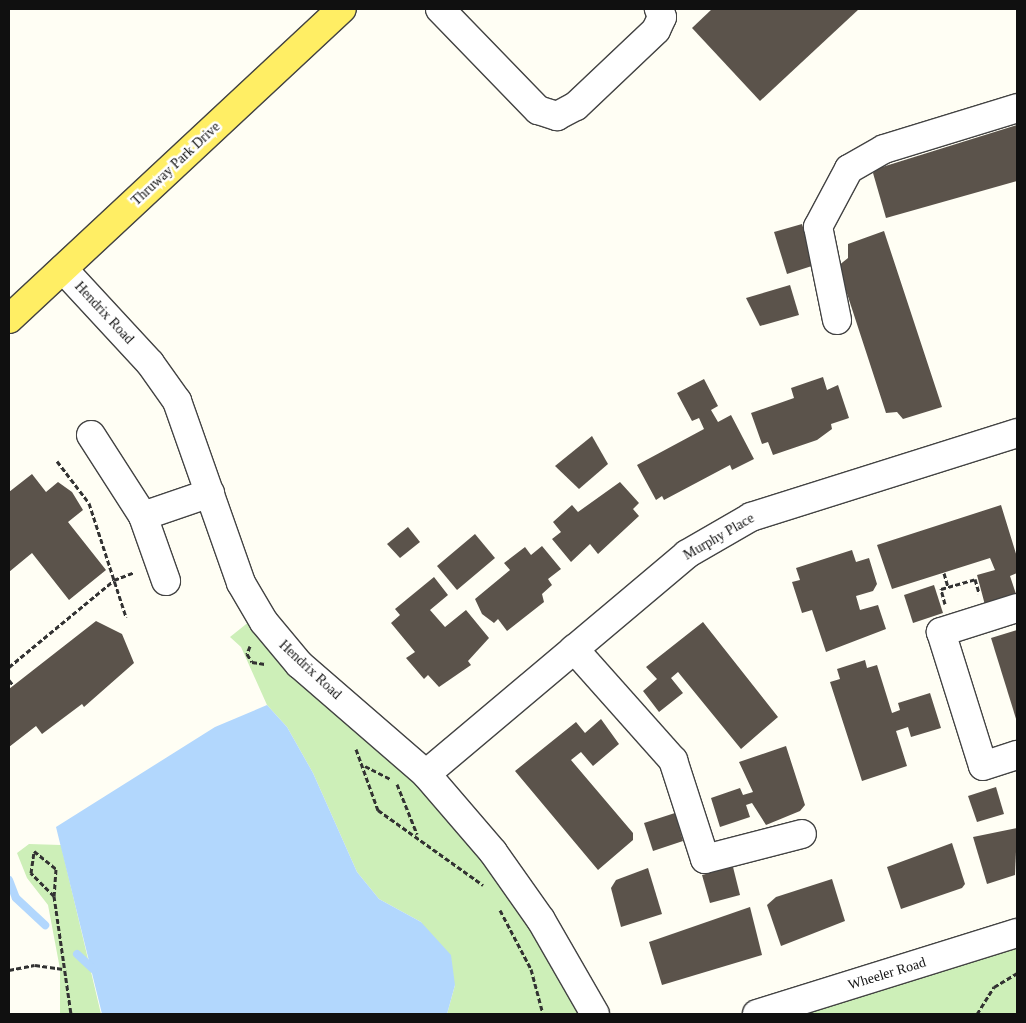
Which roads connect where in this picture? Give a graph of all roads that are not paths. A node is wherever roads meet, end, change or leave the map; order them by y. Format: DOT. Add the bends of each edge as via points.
graph roads {
  1 [pos="342,9"];
  2 [pos="659,9"];
  3 [pos="452,13"];
  4 [pos="1017,108"];
  5 [pos="63,269"];
  6 [pos="9,319"];
  7 [pos="837,320"];
  8 [pos="1017,433"];
  9 [pos="91,435"];
  10 [pos="210,493"];
  11 [pos="143,516"];
  12 [pos="166,581"];
  13 [pos="1017,608"];
  14 [pos="574,649"];
  15 [pos="1017,755"];
  16 [pos="426,774"];
  17 [pos="802,834"];
  18 [pos="1017,933"];
  19 [pos="595,1014"];
  20 [pos="757,1014"];
  1 -- 5 [label="main road, Thruway Park Drive"];
  2 -- 3 [label="street" via="662,17 656,30 576,106 557,116 538,110"];
  4 -- 7 [label="street" via="884,148 848,169 818,227"];
  5 -- 6 [label="main road, Thruway Park Drive"];
  5 -- 10 [label="street, Hendrix Road" via="150,363 177,401"];
  8 -- 14 [label="street, Murphy Place" via="751,517 687,554"];
  9 -- 11 [label="street"];
  10 -- 11 [label="street"];
  10 -- 16 [label="street, Hendrix Road" via="241,582 280,644"];
  11 -- 12 [label="street"];
  13 -- 15 [label="street" via="941,632 983,766"];
  14 -- 16 [label="street, Murphy Place"];
  14 -- 17 [label="street" via="673,760 705,859"];
  16 -- 19 [label="street, Hendrix Road" via="493,852 541,920"];
  18 -- 20 [label="street, Wheeler Road"];
}
